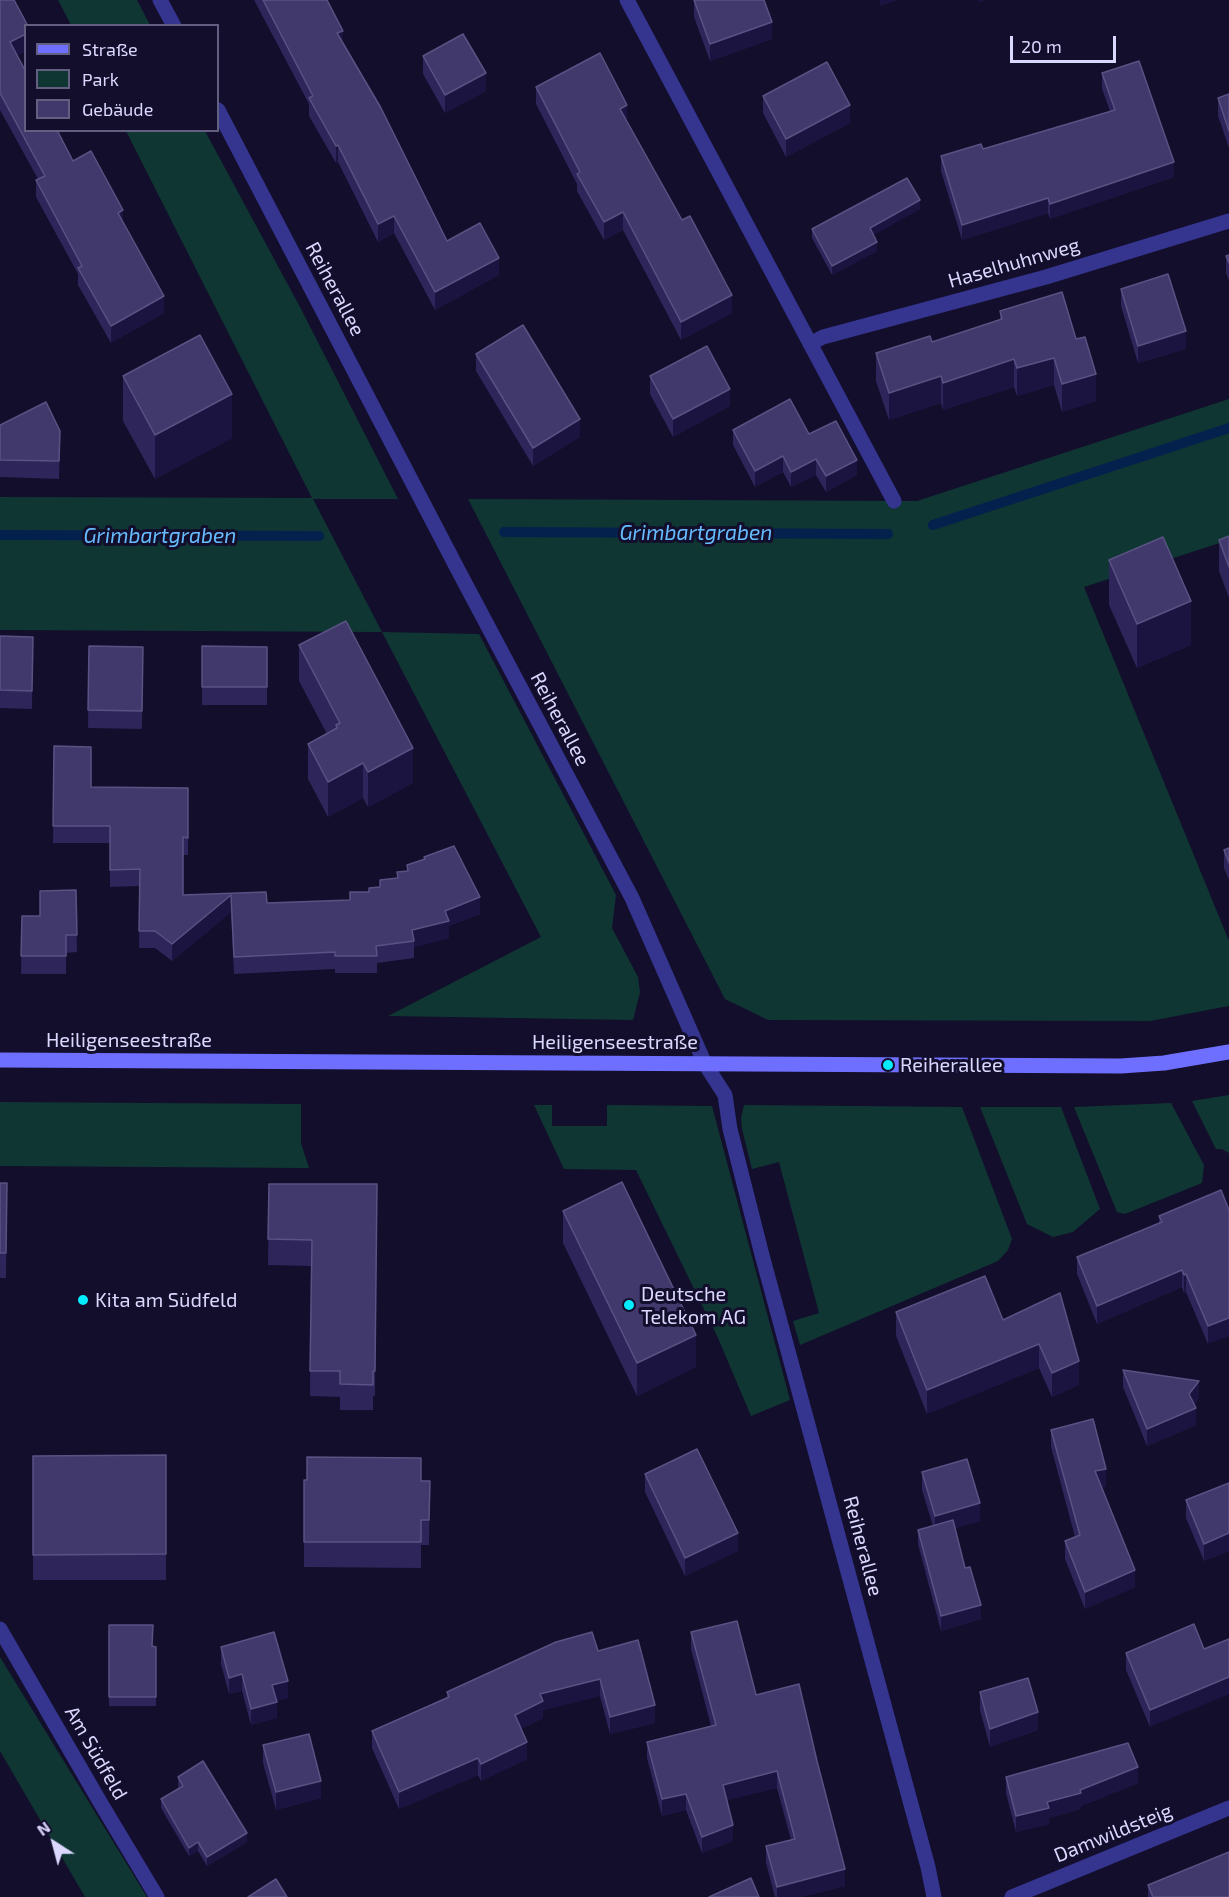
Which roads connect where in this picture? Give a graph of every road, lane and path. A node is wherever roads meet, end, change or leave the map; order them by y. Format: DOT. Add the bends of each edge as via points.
graph roads {
  1 [pos="160,0"];
  2 [pos="627,0"];
  3 [pos="173,24"];
  4 [pos="219,112"];
  5 [pos="1229,221"];
  6 [pos="810,344"];
  7 [pos="894,501"];
  8 [pos="1229,1052"];
  9 [pos="0,1060"];
  10 [pos="705,1064"];
  11 [pos="0,1629"];
  12 [pos="1229,1808"];
  13 [pos="158,1897"];
  14 [pos="934,1897"];
  15 [pos="1012,1897"];
  1 -- 3 [label="street"];
  2 -- 6 [label="street"];
  4 -- 10 [label="street, Reiherallee" via="632,898"];
  5 -- 6 [label="street, Haselhuhnweg" via="1046,277 823,337"];
  6 -- 7 [label="street"];
  8 -- 10 [label="main road, Heiligenseestraße" via="1121,1066"];
  9 -- 10 [label="main road, Heiligenseestraße"];
  10 -- 14 [label="street, Reiherallee" via="725,1095 762,1255"];
  11 -- 13 [label="street, Am Südfeld"];
  12 -- 15 [label="street, Damwildsteig"];
}
